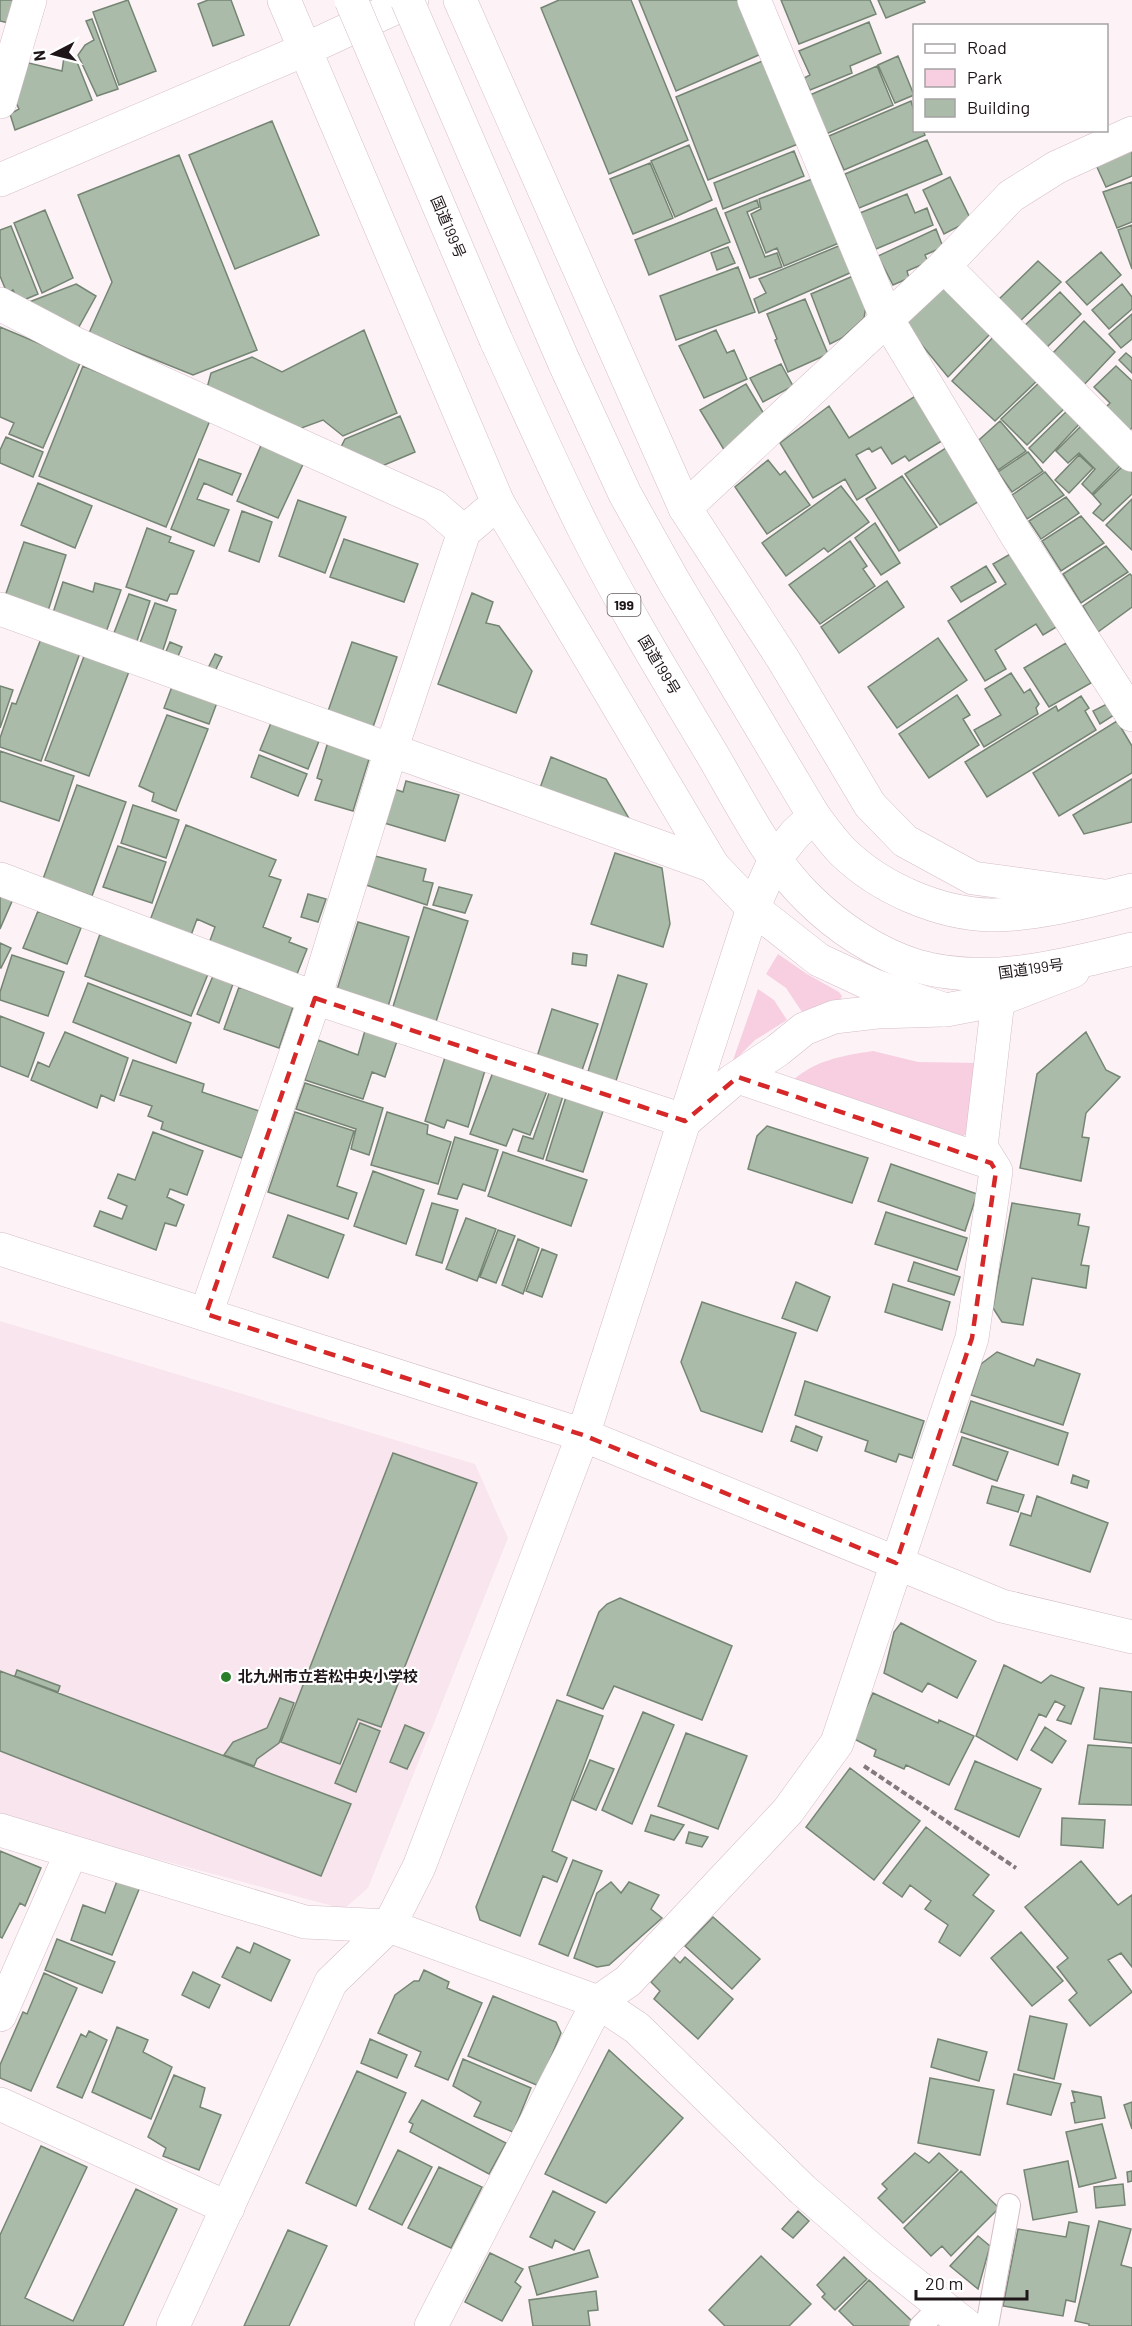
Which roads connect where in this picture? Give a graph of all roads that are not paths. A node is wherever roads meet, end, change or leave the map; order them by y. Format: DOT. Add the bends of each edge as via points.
graph roads {
  1 [pos="30,0"];
  2 [pos="284,0"];
  3 [pos="351,0"];
  4 [pos="407,0"];
  5 [pos="412,0"];
  6 [pos="460,0"];
  7 [pos="754,0"];
  8 [pos="304,50"];
  9 [pos="0,102"];
  10 [pos="1132,133"];
  11 [pos="1,178"];
  12 [pos="944,266"];
  13 [pos="0,304"];
  14 [pos="887,319"];
  15 [pos="1132,455"];
  16 [pos="498,503"];
  17 [pos="684,508"];
  18 [pos="464,532"];
  19 [pos="0,609"];
  20 [pos="1132,715"];
  21 [pos="392,750"];
  22 [pos="814,816"];
  23 [pos="775,859"];
  24 [pos="713,866"];
  25 [pos="0,879"];
  26 [pos="1119,893"];
  27 [pos="753,908"];
  28 [pos="1127,950"];
  29 [pos="315,998"];
  30 [pos="998,999"];
  31 [pos="946,1010"];
  32 [pos="738,1077"];
  33 [pos="685,1121"];
  34 [pos="991,1162"];
  35 [pos="0,1249"];
  36 [pos="206,1314"];
  37 [pos="583,1435"];
  38 [pos="896,1563"];
  39 [pos="1132,1637"];
  40 [pos="0,1830"];
  41 [pos="71,1853"];
  42 [pos="389,1926"];
  43 [pos="598,2002"];
  44 [pos="0,2015"];
  45 [pos="0,2104"];
  46 [pos="1009,2205"];
  47 [pos="228,2208"];
  48 [pos="931,2316"];
  49 [pos="172,2326"];
  50 [pos="431,2326"];
  51 [pos="967,2326"];
  52 [pos="987,2326"];
  1 -- 9 [label="main road"];
  2 -- 8 [label="main road"];
  3 -- 23 [label="main road, 国道199号 / 199, bridge" via="496,340 584,529 625,608"];
  4 -- 22 [label="main road, bridge" via="564,362 626,494"];
  5 -- 8 [label="main road"];
  6 -- 17 [label="main road"];
  7 -- 14 [label="main road"];
  8 -- 11 [label="main road"];
  8 -- 16 [label="main road"];
  10 -- 12 [label="main road" via="1057,167 1011,196"];
  12 -- 14 [label="main road"];
  12 -- 15 [label="main road"];
  13 -- 18 [label="main road" via="75,344 434,506"];
  14 -- 17 [label="main road"];
  14 -- 20 [label="main road" via="1017,536"];
  16 -- 18 [label="main road"];
  16 -- 24 [label="main road"];
  17 -- 26 [label="main road" via="783,659 870,805 905,841 973,878"];
  18 -- 21 [label="main road"];
  19 -- 21 [label="main road"];
  21 -- 24 [label="main road"];
  21 -- 29 [label="main road"];
  22 -- 23 [label="main road"];
  22 -- 26 [label="main road" via="843,851 874,877 909,896 952,909 991,915"];
  23 -- 27 [label="main road"];
  23 -- 28 [label="main road, 国道199号 / 199" via="808,898 842,926 880,950 915,965 954,974 993,975"];
  24 -- 27 [label="main road"];
  25 -- 29 [label="main road"];
  27 -- 31 [label="main road" via="819,960 875,986"];
  27 -- 33 [label="main road"];
  28 -- 30 [label="main road"];
  29 -- 33 [label="main road"];
  29 -- 36 [label="main road"];
  30 -- 31 [label="main road"];
  30 -- 34 [label="main road" via="981,1147"];
  31 -- 32 [label="main road" via="834,1017 804,1029"];
  32 -- 33 [label="main road"];
  32 -- 34 [label="main road"];
  33 -- 37 [label="main road"];
  34 -- 38 [label="main road" via="996,1171 972,1338"];
  35 -- 36 [label="main road"];
  36 -- 37 [label="main road"];
  37 -- 38 [label="main road"];
  37 -- 42 [label="main road" via="419,1867"];
  38 -- 39 [label="main road" via="1002,1606"];
  38 -- 43 [label="main road" via="837,1743 788,1811 628,1981"];
  40 -- 41 [label="main road"];
  41 -- 42 [label="main road" via="305,1922"];
  41 -- 44 [label="main road"];
  42 -- 43 [label="main road"];
  42 -- 47 [label="main road" via="332,1982"];
  43 -- 48 [label="main road" via="637,2028"];
  43 -- 50 [label="main road"];
  45 -- 47 [label="main road"];
  46 -- 52 [label="lane"];
  47 -- 49 [label="main road"];
  48 -- 51 [label="main road"];
}
